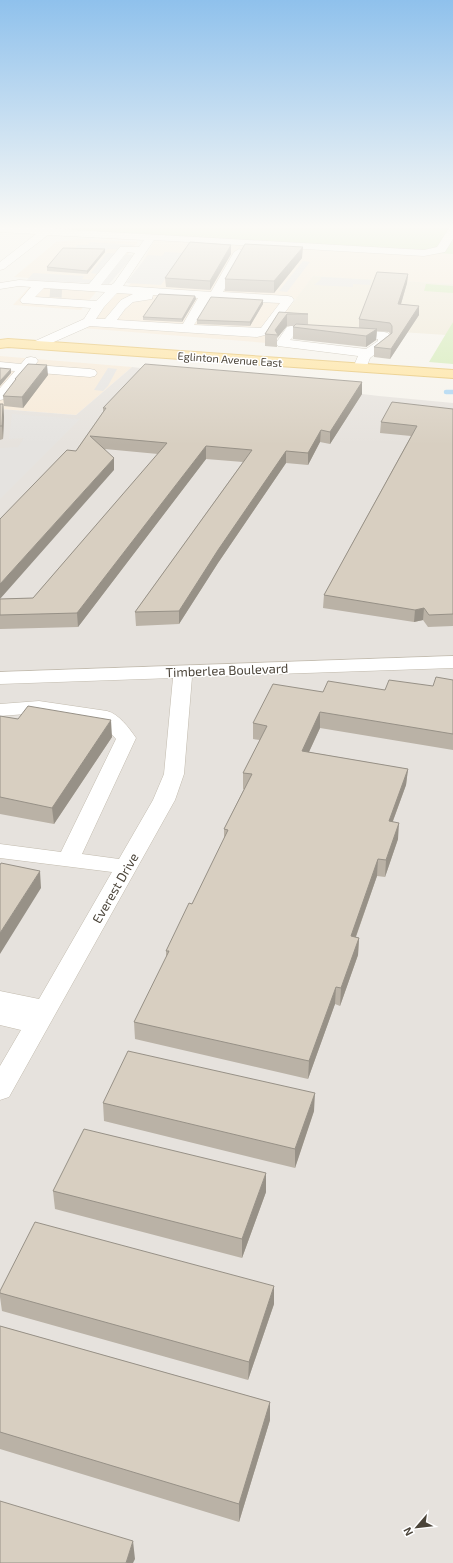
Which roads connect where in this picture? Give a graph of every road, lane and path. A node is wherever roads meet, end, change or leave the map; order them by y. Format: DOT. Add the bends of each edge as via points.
graph roads {
  1 [pos="92,300"];
  2 [pos="104,300"];
  3 [pos="127,300"];
  4 [pos="174,300"];
  5 [pos="192,300"];
  6 [pos="206,300"];
  7 [pos="286,300"];
  8 [pos="99,306"];
  9 [pos="88,322"];
  10 [pos="110,323"];
  11 [pos="186,329"];
  12 [pos="73,330"];
  13 [pos="3,342"];
  14 [pos="42,345"];
  15 [pos="301,345"];
  16 [pos="81,348"];
  17 [pos="368,352"];
  18 [pos="294,364"];
  19 [pos="1,368"];
  20 [pos="25,368"];
  21 [pos="360,368"];
  22 [pos="90,373"];
  23 [pos="453,374"];
  24 [pos="0,396"];
  25 [pos="453,662"];
  26 [pos="183,672"];
  27 [pos="0,678"];
  28 [pos="0,710"];
  29 [pos="0,851"];
  30 [pos="68,860"];
  31 [pos="127,867"];
  32 [pos="0,1000"];
  33 [pos="0,1016"];
  34 [pos="42,1017"];
  35 [pos="0,1090"];
  1 -- 8 [label="street"];
  2 -- 8 [label="street"];
  3 -- 10 [label="street"];
  4 -- 5 [label="street" via="176,302"];
  6 -- 11 [label="street"];
  7 -- 11 [label="street" via="288,300 265,331 257,333"];
  8 -- 9 [label="street"];
  9 -- 10 [label="street"];
  9 -- 12 [label="street"];
  10 -- 11 [label="street"];
  12 -- 14 [label="street"];
  12 -- 16 [label="street"];
  13 -- 14 [label="main road, Eglinton Avenue East"];
  14 -- 16 [label="main road, Eglinton Avenue East"];
  14 -- 20 [label="street"];
  15 -- 17 [label="street"];
  15 -- 17 [label="street" via="282,343 291,330 384,336 384,342"];
  15 -- 18 [label="street"];
  16 -- 18 [label="main road, Eglinton Avenue East"];
  17 -- 21 [label="street"];
  18 -- 21 [label="main road, Eglinton Avenue East"];
  19 -- 20 [label="street"];
  20 -- 22 [label="street"];
  20 -- 24 [label="street"];
  21 -- 23 [label="main road, Eglinton Avenue East"];
  25 -- 26 [label="street, Timberlea Boulevard"];
  26 -- 27 [label="street, Timberlea Boulevard"];
  26 -- 31 [label="street, Everest Drive" via="174,774 164,800"];
  28 -- 30 [label="street" via="39,706 107,717 126,738"];
  29 -- 30 [label="street"];
  30 -- 31 [label="street"];
  31 -- 34 [label="street, Everest Drive"];
  32 -- 34 [label="street"];
  33 -- 34 [label="street"];
  34 -- 35 [label="street, Everest Drive"];
}
